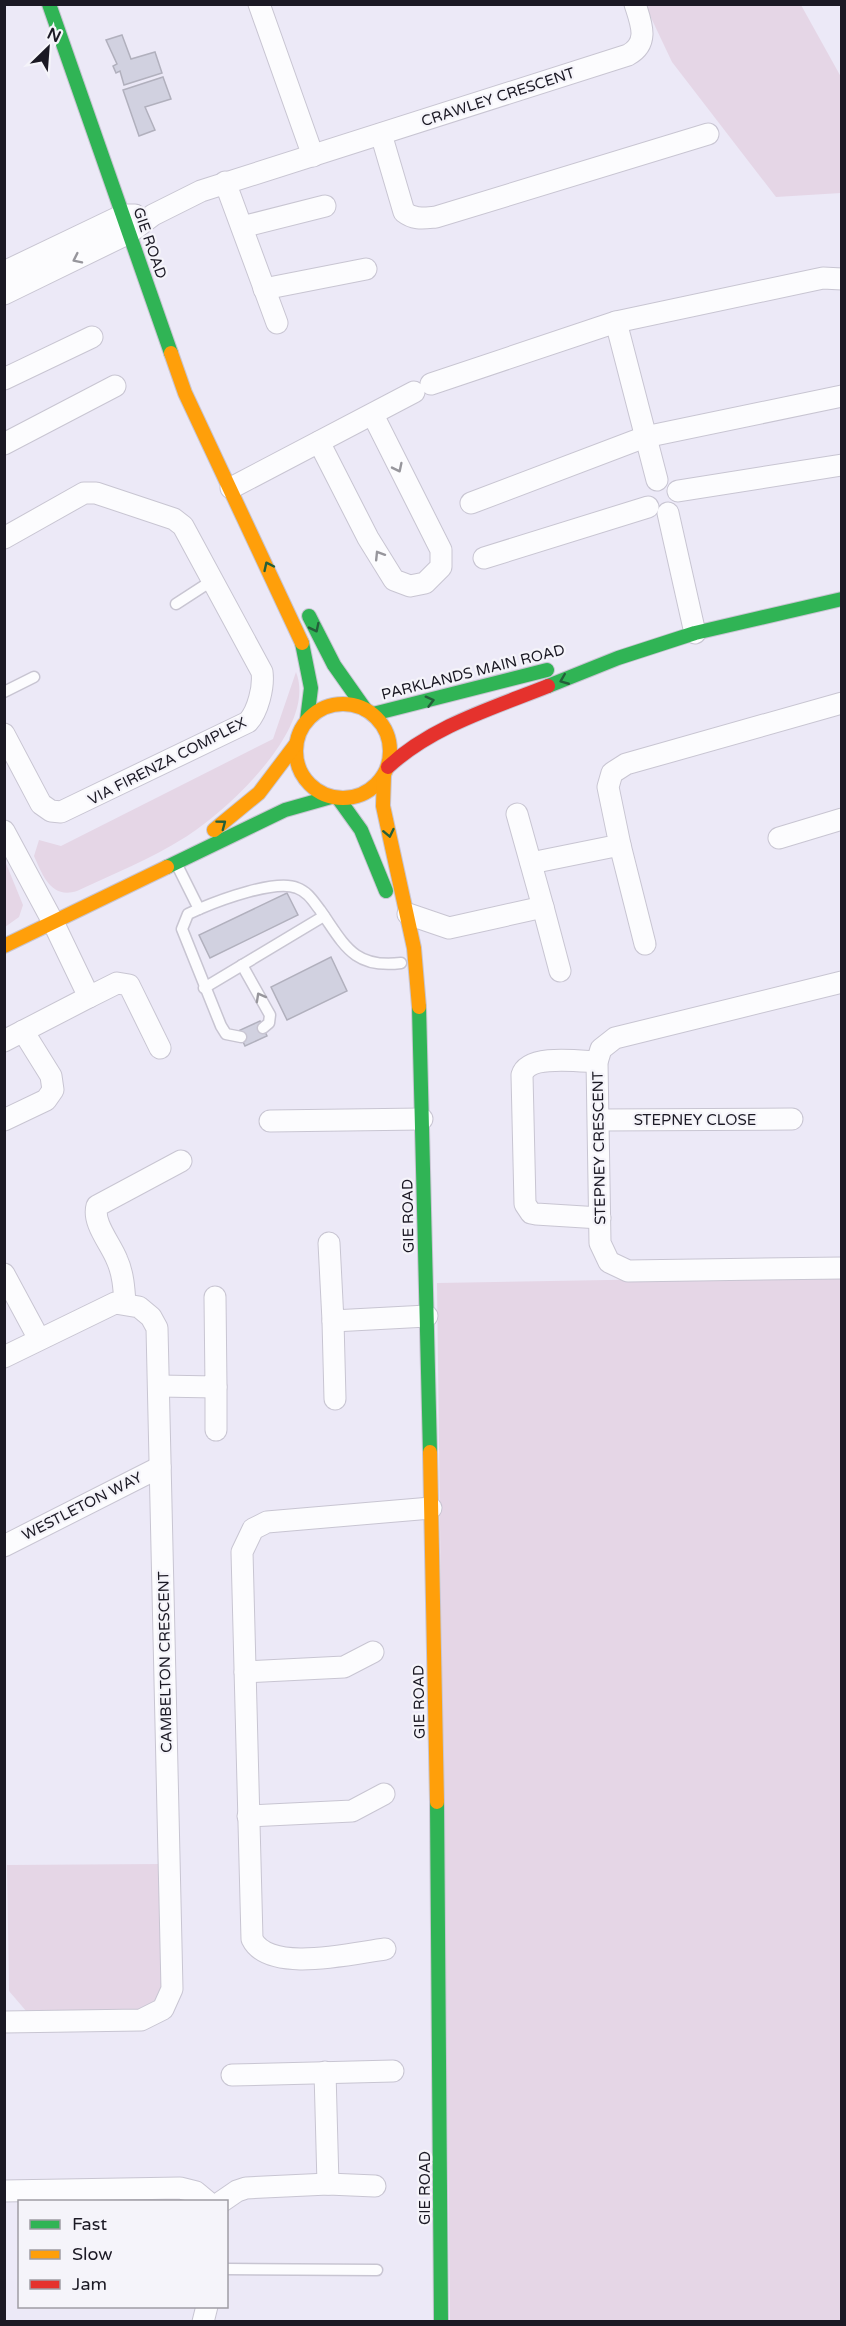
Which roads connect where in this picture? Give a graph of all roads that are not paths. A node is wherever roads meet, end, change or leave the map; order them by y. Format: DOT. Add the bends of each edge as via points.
graph roads {
  1 [pos="49,4"];
  2 [pos="259,4"];
  3 [pos="635,4"];
  4 [pos="381,134"];
  5 [pos="708,134"];
  6 [pos="313,156"];
  7 [pos="225,182"];
  8 [pos="325,206"];
  9 [pos="126,224"];
  10 [pos="242,227"];
  11 [pos="366,269"];
  12 [pos="4,272"];
  13 [pos="842,279"];
  14 [pos="264,290"];
  15 [pos="4,294"];
  16 [pos="616,322"];
  17 [pos="277,323"];
  18 [pos="92,338"];
  19 [pos="4,379"];
  20 [pos="115,386"];
  21 [pos="842,396"];
  22 [pos="373,415"];
  23 [pos="645,437"];
  24 [pos="320,442"];
  25 [pos="4,444"];
  26 [pos="842,465"];
  27 [pos="657,480"];
  28 [pos="231,489"];
  29 [pos="678,491"];
  30 [pos="471,503"];
  31 [pos="658,510"];
  32 [pos="4,538"];
  33 [pos="277,555"];
  34 [pos="484,558"];
  35 [pos="213,580"];
  36 [pos="842,599"];
  37 [pos="301,602"];
  38 [pos="176,604"];
  39 [pos="695,633"];
  40 [pos="618,658"];
  41 [pos="34,677"];
  42 [pos="4,692"];
  43 [pos="842,703"];
  44 [pos="369,711"];
  45 [pos="307,720"];
  46 [pos="4,734"];
  47 [pos="296,744"];
  48 [pos="386,771"];
  49 [pos="334,797"];
  50 [pos="517,814"];
  51 [pos="842,819"];
  52 [pos="4,831"];
  53 [pos="779,838"];
  54 [pos="620,845"];
  55 [pos="174,860"];
  56 [pos="531,863"];
  57 [pos="543,907"];
  58 [pos="199,909"];
  59 [pos="399,909"];
  60 [pos="324,916"];
  61 [pos="53,922"];
  62 [pos="449,928"];
  63 [pos="645,944"];
  64 [pos="4,946"];
  65 [pos="405,958"];
  66 [pos="242,965"];
  67 [pos="560,971"];
  68 [pos="842,982"];
  69 [pos="204,988"];
  70 [pos="89,997"];
  71 [pos="263,1028"];
  72 [pos="14,1036"];
  73 [pos="241,1037"];
  74 [pos="160,1048"];
  75 [pos="597,1062"];
  76 [pos="422,1119"];
  77 [pos="792,1119"];
  78 [pos="4,1120"];
  79 [pos="599,1120"];
  80 [pos="270,1121"];
  81 [pos="181,1161"];
  82 [pos="600,1218"];
  83 [pos="329,1243"];
  84 [pos="842,1268"];
  85 [pos="4,1274"];
  86 [pos="215,1297"];
  87 [pos="125,1303"];
  88 [pos="427,1316"];
  89 [pos="333,1321"];
  90 [pos="39,1340"];
  91 [pos="4,1357"];
  92 [pos="159,1386"];
  93 [pos="216,1387"];
  94 [pos="335,1399"];
  95 [pos="216,1430"];
  96 [pos="160,1467"];
  97 [pos="431,1515"];
  98 [pos="4,1546"];
  99 [pos="374,1652"];
  100 [pos="244,1672"];
  101 [pos="384,1794"];
  102 [pos="248,1816"];
  103 [pos="385,1949"];
  104 [pos="4,2022"];
  105 [pos="393,2071"];
  106 [pos="325,2072"];
  107 [pos="232,2075"];
  108 [pos="328,2184"];
  109 [pos="375,2186"];
  110 [pos="4,2192"];
  111 [pos="206,2200"];
  112 [pos="224,2200"];
  113 [pos="228,2269"];
  114 [pos="377,2270"];
  115 [pos="441,2322"];
  1 -- 9 [label="street, GIE ROAD"];
  2 -- 6 [label="street"];
  3 -- 4 [label="street, CRAWLEY CRESCENT" via="644,33 638,48 628,55"];
  4 -- 5 [label="street" via="404,212 420,219"];
  4 -- 6 [label="street, CRAWLEY CRESCENT"];
  6 -- 7 [label="street, CRAWLEY CRESCENT"];
  7 -- 9 [label="street, CRAWLEY CRESCENT"];
  7 -- 10 [label="street"];
  8 -- 10 [label="street"];
  9 -- 12 [label="street"];
  9 -- 15 [label="street, one-way"];
  9 -- 28 [label="street, GIE ROAD" via="184,393"];
  10 -- 14 [label="street"];
  11 -- 14 [label="street"];
  13 -- 16 [label="street" via="823,278"];
  14 -- 17 [label="street"];
  16 -- 22 [label="street" via="423,388"];
  16 -- 23 [label="street"];
  18 -- 19 [label="street"];
  20 -- 25 [label="street"];
  21 -- 23 [label="street"];
  22 -- 24 [label="street"];
  22 -- 24 [label="street, one-way" via="441,550 441,567 425,583 411,586 394,580 368,538"];
  23 -- 27 [label="street"];
  23 -- 30 [label="street"];
  24 -- 28 [label="street"];
  26 -- 29 [label="street"];
  27 -- 29 [label="street" via="670,481"];
  27 -- 31 [label="street" via="645,491"];
  28 -- 33 [label="street, GIE ROAD" via="249,507"];
  45 -- 28 [label="street, GIE ROAD, one-way" via="311,676 299,635"];
  29 -- 31 [label="street" via="678,504"];
  31 -- 34 [label="street"];
  31 -- 39 [label="street"];
  32 -- 35 [label="street, VIA FIRENZA COMPLEX" via="84,493 96,493 174,519 183,526"];
  35 -- 38 [label="lane"];
  35 -- 46 [label="street, VIA FIRENZA COMPLEX" via="262,672 254,716 248,722 61,812 41,804"];
  36 -- 39 [label="street, PARKLANDS MAIN ROAD"];
  37 -- 44 [label="street, one-way" via="334,665"];
  39 -- 40 [label="street, PARKLANDS MAIN ROAD"];
  44 -- 40 [label="street, PARKLANDS MAIN ROAD, one-way" via="403,708 556,667"];
  40 -- 48 [label="street, PARKLANDS MAIN ROAD, one-way" via="451,725 405,751"];
  41 -- 42 [label="lane"];
  43 -- 54 [label="street" via="626,764 612,773 608,786"];
  44 -- 45 [label="street" via="348,703 337,704 320,709"];
  44 -- 48 [label="street" via="383,724 389,740 391,755"];
  45 -- 47 [label="street"];
  47 -- 49 [label="street" via="302,774 315,789"];
  55 -- 47 [label="street, one-way" via="240,810 268,783"];
  48 -- 49 [label="street" via="365,793"];
  48 -- 59 [label="street, GIE ROAD, one-way" via="383,806"];
  49 -- 55 [label="street" via="285,810"];
  49 -- 59 [label="street, GIE ROAD" via="350,811"];
  50 -- 56 [label="street"];
  51 -- 53 [label="street"];
  52 -- 61 [label="street"];
  54 -- 56 [label="street"];
  54 -- 63 [label="street"];
  55 -- 58 [label="lane"];
  55 -- 61 [label="street"];
  56 -- 57 [label="street"];
  57 -- 62 [label="street"];
  57 -- 67 [label="street"];
  58 -- 60 [label="lane" via="281,885 296,887 309,895"];
  58 -- 69 [label="lane" via="188,914 182,929"];
  59 -- 62 [label="street"];
  59 -- 65 [label="street, GIE ROAD"];
  60 -- 65 [label="lane" via="353,955 380,965"];
  60 -- 66 [label="lane"];
  61 -- 64 [label="street"];
  61 -- 70 [label="street"];
  62 -- 65 [label="street"];
  65 -- 76 [label="street, GIE ROAD"];
  66 -- 69 [label="lane"];
  71 -- 66 [label="lane, one-way" via="270,1015"];
  68 -- 75 [label="street, STEPNEY CRESCENT" via="615,1038 601,1049"];
  69 -- 73 [label="lane" via="226,1034"];
  70 -- 72 [label="street"];
  70 -- 74 [label="street" via="117,983 129,985"];
  72 -- 78 [label="street" via="51,1076 53,1090 46,1100"];
  75 -- 79 [label="street, STEPNEY CRESCENT"];
  75 -- 82 [label="street" via="532,1063 522,1075 525,1204 536,1214"];
  76 -- 80 [label="street"];
  76 -- 88 [label="street, GIE ROAD"];
  77 -- 79 [label="street, STEPNEY CLOSE"];
  79 -- 82 [label="street, STEPNEY CRESCENT"];
  81 -- 87 [label="street" via="97,1206 97,1219 118,1262"];
  82 -- 84 [label="street, STEPNEY CRESCENT" via="602,1250 609,1262 621,1270"];
  83 -- 89 [label="street"];
  85 -- 90 [label="street"];
  86 -- 93 [label="street"];
  87 -- 90 [label="street" via="107,1305"];
  87 -- 92 [label="street, CAMBELTON CRESCENT" via="143,1310 156,1324"];
  88 -- 89 [label="street"];
  88 -- 97 [label="street, GIE ROAD"];
  89 -- 94 [label="street"];
  90 -- 91 [label="street"];
  92 -- 93 [label="street"];
  92 -- 96 [label="street, CAMBELTON CRESCENT"];
  93 -- 95 [label="street"];
  96 -- 98 [label="street, WESTLETON WAY"];
  96 -- 104 [label="street, CAMBELTON CRESCENT" via="170,1996 157,2014 141,2020"];
  97 -- 100 [label="street" via="376,1514 267,1522 253,1529 242,1552"];
  97 -- 115 [label="street, GIE ROAD"];
  99 -- 100 [label="street" via="344,1667"];
  100 -- 102 [label="street"];
  101 -- 102 [label="street" via="351,1811"];
  102 -- 103 [label="street" via="250,1924 256,1948 273,1956 291,1958"];
  105 -- 106 [label="street"];
  106 -- 107 [label="street"];
  106 -- 108 [label="street"];
  108 -- 109 [label="street"];
  108 -- 112 [label="street" via="246,2188"];
  110 -- 111 [label="street" via="180,2188 196,2192"];
  113 -- 114 [label="lane"];
}
